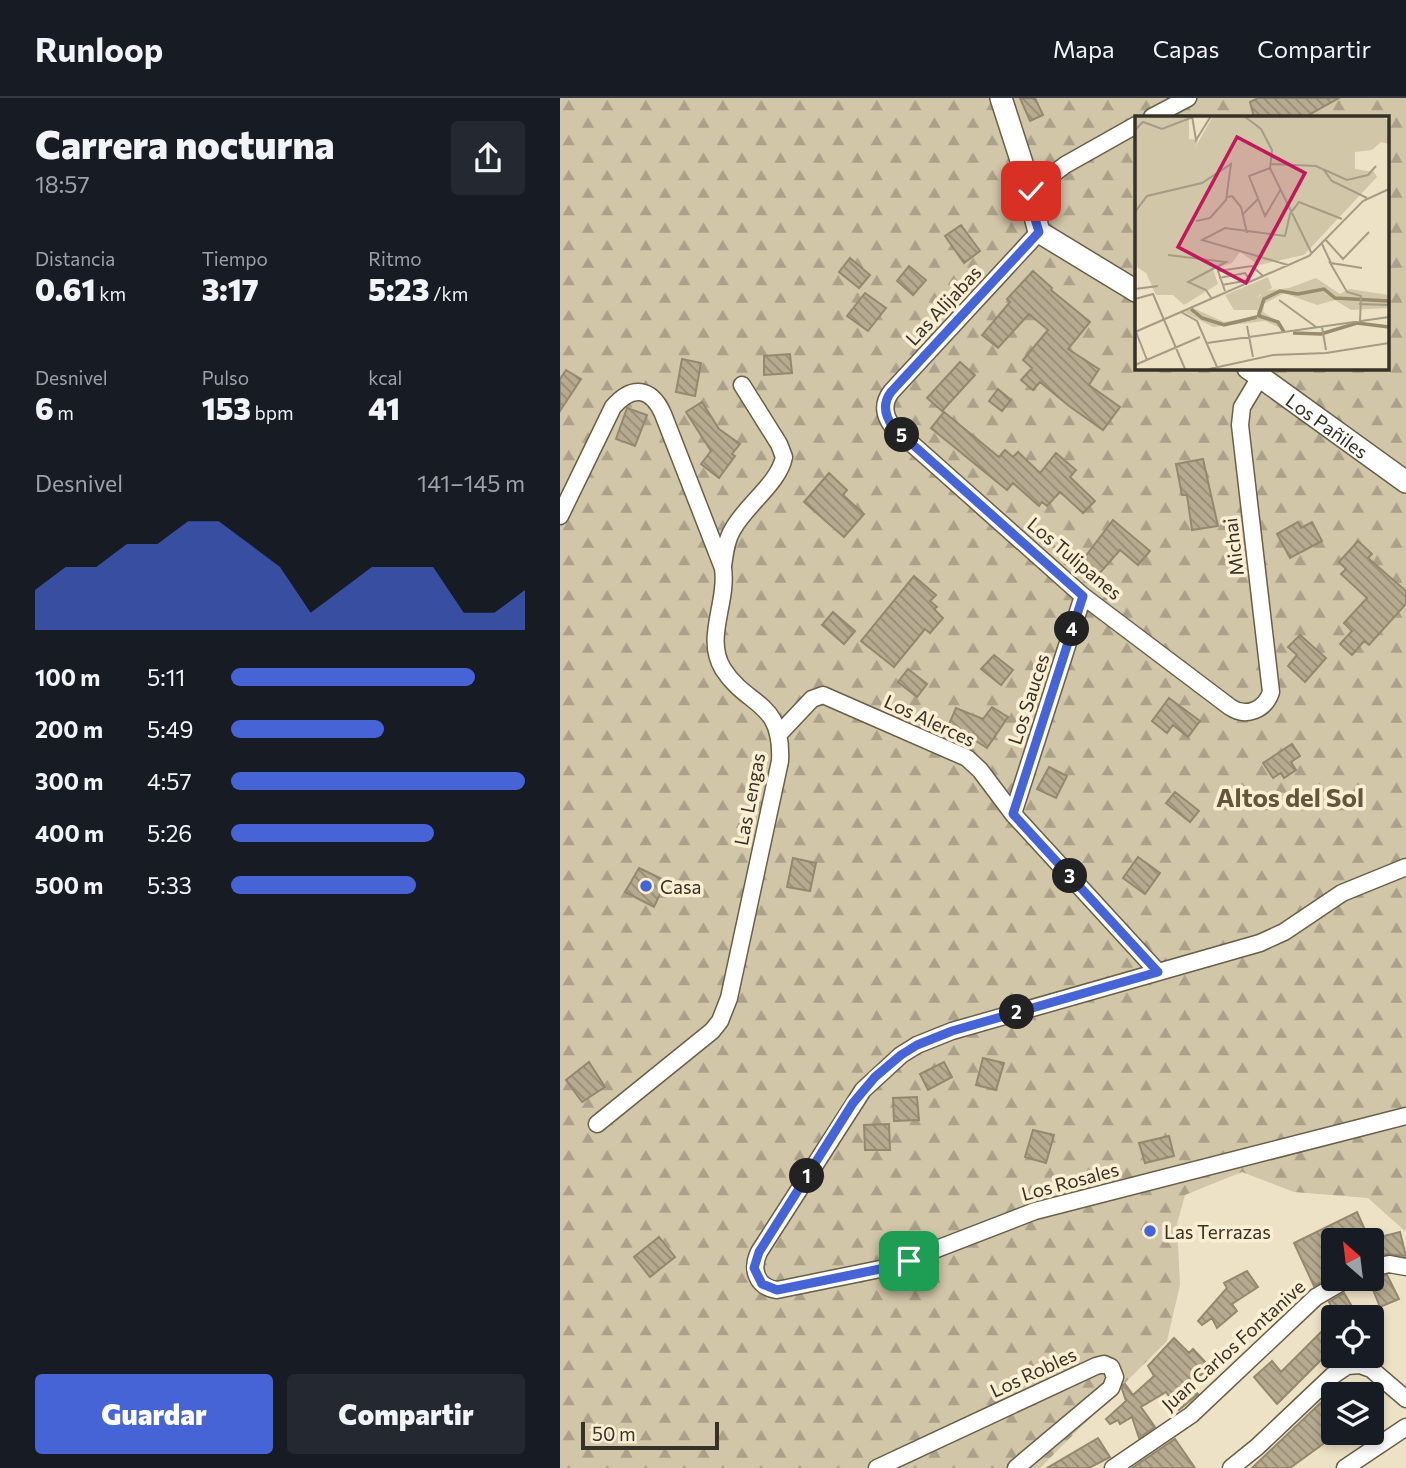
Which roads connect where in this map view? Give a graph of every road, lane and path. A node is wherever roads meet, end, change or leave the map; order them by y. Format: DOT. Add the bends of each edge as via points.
graph roads {
  1 [pos="1000,98"];
  2 [pos="1188,98"];
  3 [pos="1154,116"];
  4 [pos="1135,126"];
  5 [pos="1031,191"];
  6 [pos="1039,232"];
  7 [pos="1135,290"];
  8 [pos="1254,372"];
  9 [pos="742,385"];
  10 [pos="885,410"];
  11 [pos="1406,482"];
  12 [pos="560,516"];
  13 [pos="723,568"];
  14 [pos="1083,596"];
  15 [pos="1256,710"];
  16 [pos="778,735"];
  17 [pos="1013,814"];
  18 [pos="1406,867"];
  19 [pos="1158,972"];
  20 [pos="1406,1116"];
  21 [pos="597,1124"];
  22 [pos="1384,1265"];
  23 [pos="1406,1267"];
  24 [pos="1325,1292"];
  25 [pos="1406,1399"];
  26 [pos="1406,1427"];
  27 [pos="877,1468"];
  28 [pos="1016,1468"];
  29 [pos="1113,1468"];
  30 [pos="1231,1468"];
  31 [pos="1345,1468"];
  1 -- 5 [label="street"];
  2 -- 3 [label="street"];
  4 -- 5 [label="street" via="1065,164"];
  5 -- 6 [label="street"];
  6 -- 7 [label="street"];
  6 -- 10 [label="street, Las Alijabas" via="891,392"];
  8 -- 11 [label="street, Los Pañiles"];
  8 -- 15 [label="street, Michai" via="1240,425 1271,684 1268,700"];
  9 -- 13 [label="street" via="784,457 778,472 734,526"];
  10 -- 14 [label="street, Los Tulipanes" via="893,427"];
  12 -- 13 [label="street, Las Lengas" via="613,407 625,396 641,391 659,406"];
  13 -- 16 [label="street, Las Lengas" via="724,589 715,632 717,657 731,679 768,711"];
  14 -- 15 [label="street, Los Tulipanes" via="1235,711"];
  14 -- 17 [label="street, Los Sauces"];
  16 -- 17 [label="street, Los Alerces" via="812,699 831,697 967,758"];
  16 -- 21 [label="street, Las Lengas" via="780,761 725,1010 703,1040"];
  17 -- 19 [label="street, Los Alerces"];
  18 -- 19 [label="street" via="1342,893 1272,938"];
  19 -- 20 [label="street, Los Rosales" via="952,1031 894,1060 853,1103 759,1252 755,1273 762,1284 777,1290 890,1267 1025,1214"];
  22 -- 23 [label="street"];
  24 -- 29 [label="street, Juan Carlos Fontanive" via="1191,1415"];
  25 -- 30 [label="street" via="1371,1369 1347,1366"];
  26 -- 31 [label="street"];
  27 -- 28 [label="street, Los Robles" via="1096,1366 1111,1367 1115,1377 1111,1388"];
}
